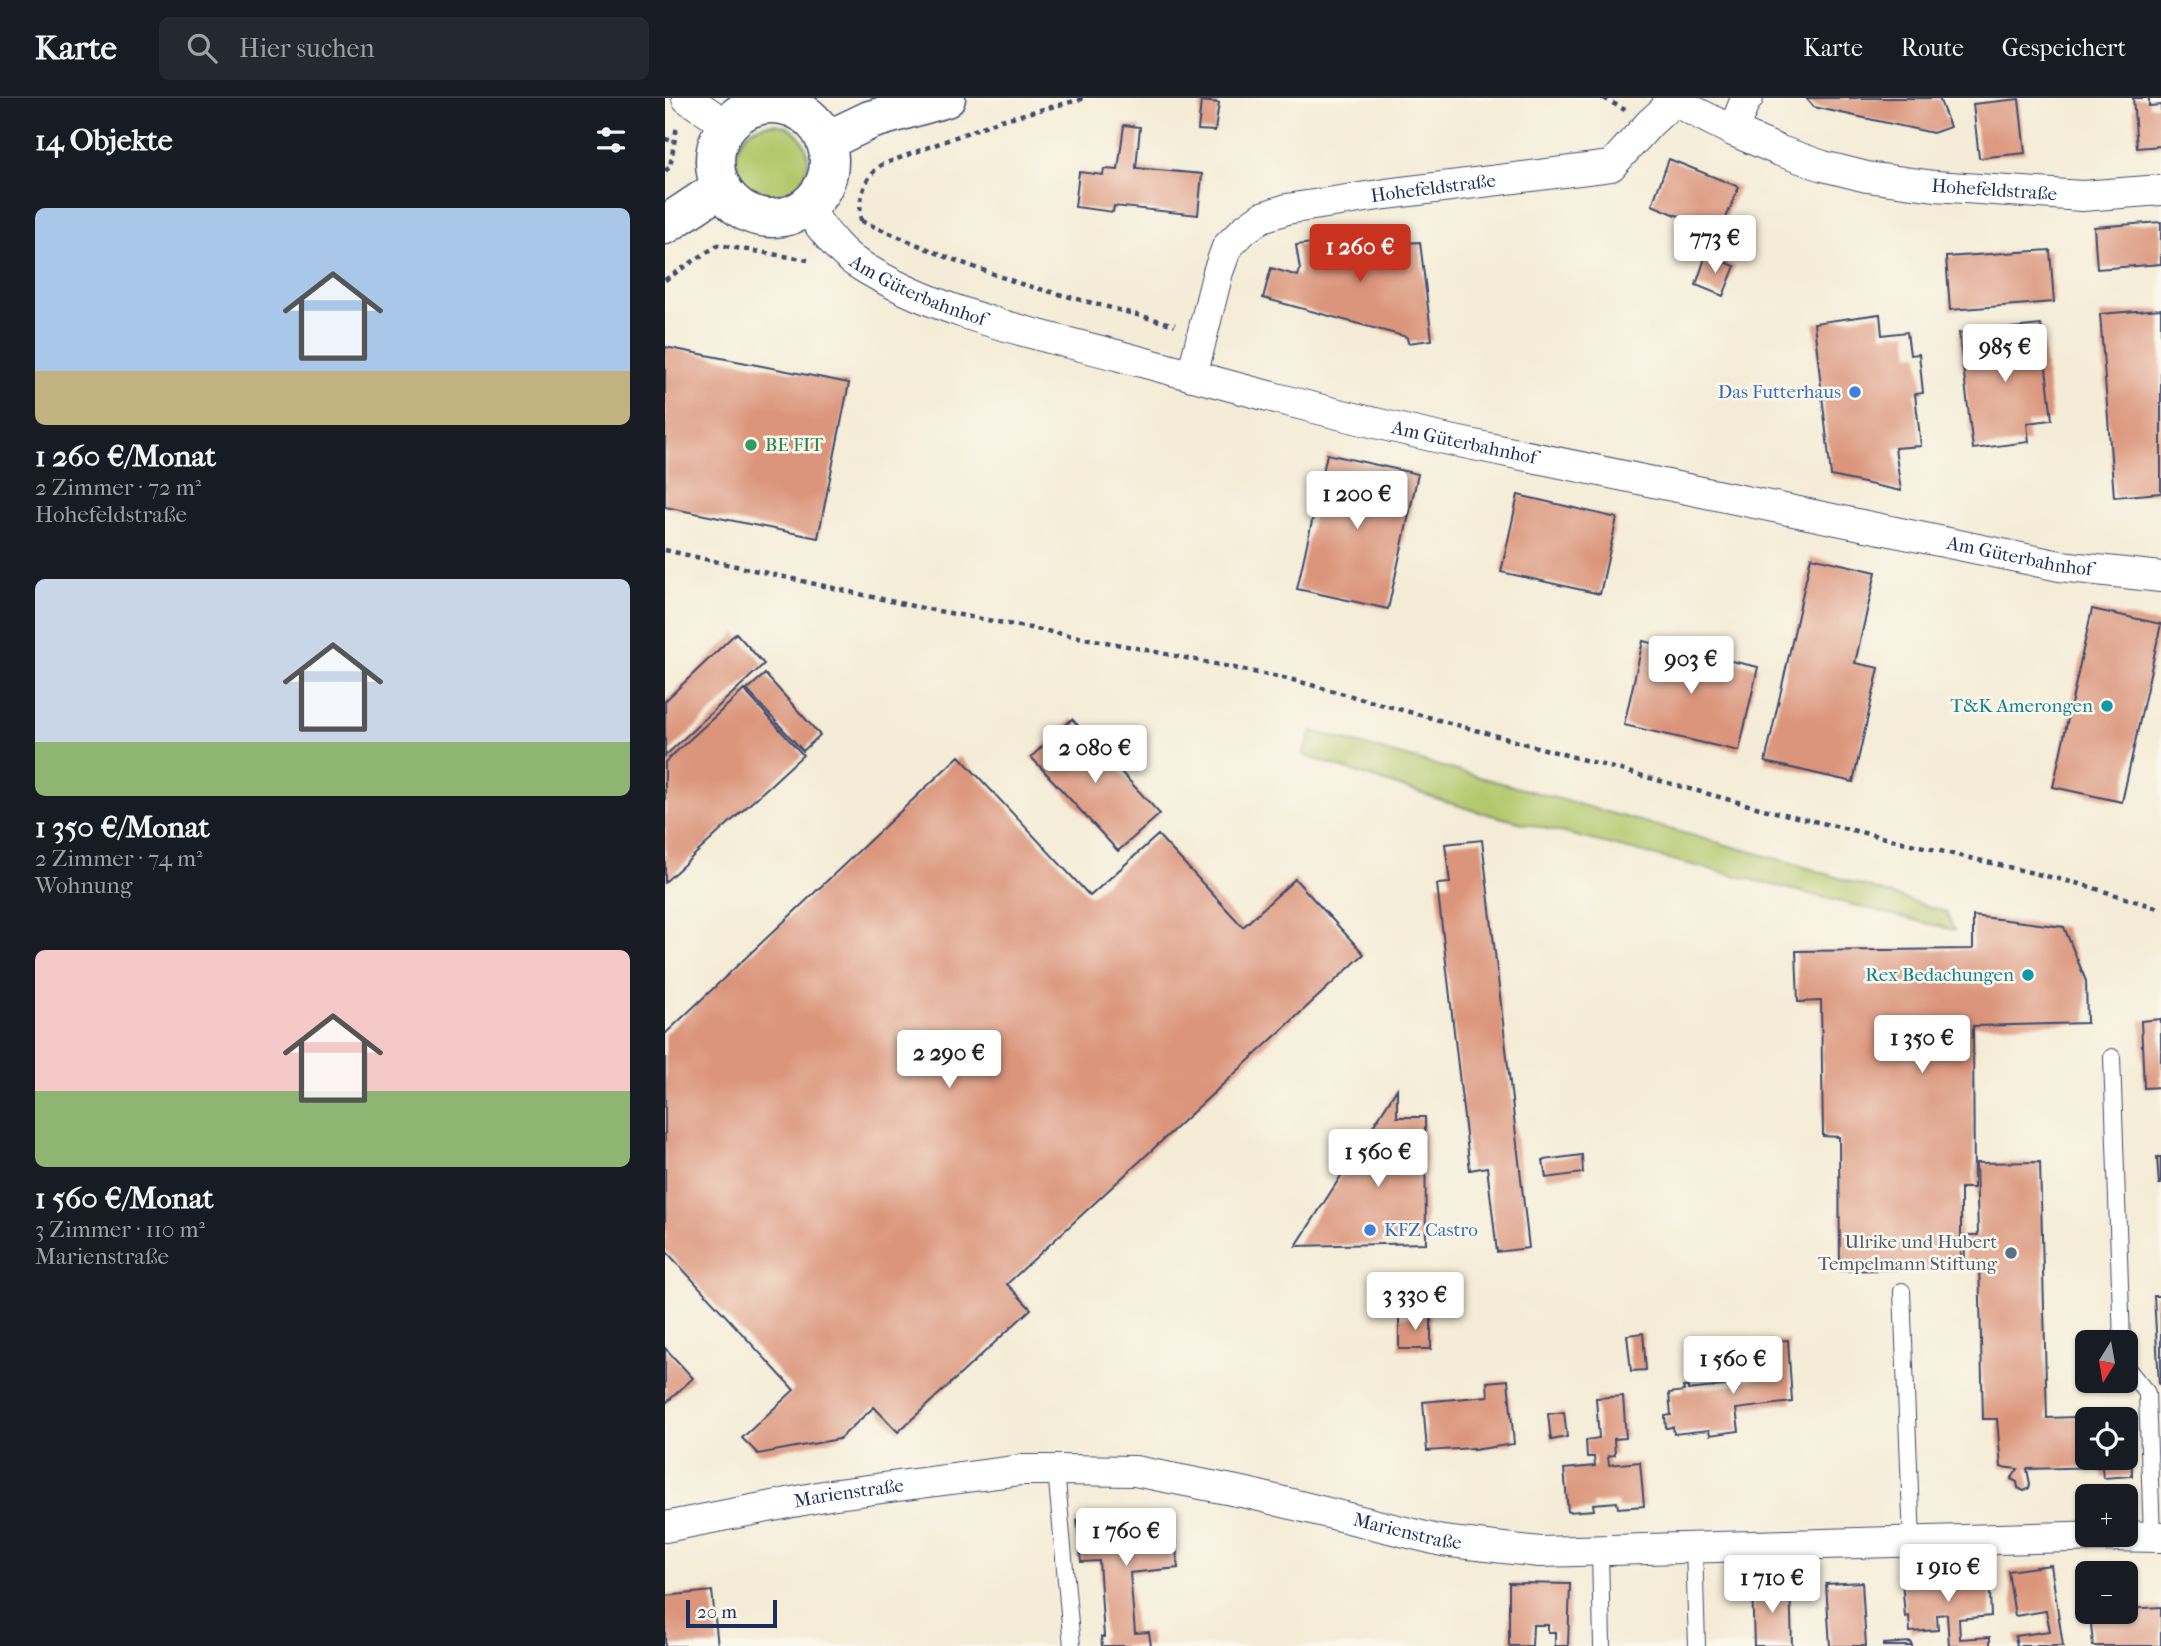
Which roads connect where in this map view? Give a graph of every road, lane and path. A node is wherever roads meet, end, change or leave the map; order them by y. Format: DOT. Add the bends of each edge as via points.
graph roads {
  1 [pos="946,98"];
  2 [pos="1086,98"];
  3 [pos="1748,98"];
  4 [pos="1671,100"];
  5 [pos="682,109"];
  6 [pos="728,126"];
  7 [pos="1733,131"];
  8 [pos="665,139"];
  9 [pos="674,141"];
  10 [pos="826,141"];
  11 [pos="665,172"];
  12 [pos="722,187"];
  13 [pos="2161,190"];
  14 [pos="806,207"];
  15 [pos="665,225"];
  16 [pos="811,260"];
  17 [pos="665,280"];
  18 [pos="1185,328"];
  19 [pos="1192,376"];
  20 [pos="665,550"];
  21 [pos="2161,577"];
  22 [pos="2161,909"];
  23 [pos="2112,1058"];
  24 [pos="1902,1291"];
  25 [pos="2122,1330"];
  26 [pos="2139,1383"];
  27 [pos="1056,1470"];
  28 [pos="665,1527"];
  29 [pos="2156,1537"];
  30 [pos="1912,1541"];
  31 [pos="1694,1547"];
  32 [pos="1600,1550"];
  33 [pos="1072,1646"];
  34 [pos="1602,1646"];
  35 [pos="1697,1646"];
  1 -- 10 [label="street" via="870,120"];
  2 -- 18 [label="path" via="1000,120 881,165 868,178 859,207 861,220 1021,284"];
  3 -- 7 [label="street"];
  4 -- 7 [label="street, Hohefeldstraße"];
  4 -- 19 [label="street, Hohefeldstraße" via="1611,166 1386,194 1262,217 1227,247"];
  5 -- 6 [label="street"];
  5 -- 9 [label="path"];
  6 -- 10 [label="street" via="754,107 786,106 814,122"];
  6 -- 12 [label="street" via="716,155"];
  7 -- 13 [label="street, Hohefeldstraße" via="1823,166 1867,177 2082,196"];
  8 -- 9 [label="path"];
  9 -- 11 [label="path"];
  10 -- 14 [label="street" via="829,166 825,182"];
  12 -- 14 [label="street" via="731,200 759,216 791,215"];
  12 -- 15 [label="street"];
  14 -- 19 [label="street, Am Güterbahnhof" via="852,260 916,294 1029,332"];
  16 -- 17 [label="path" via="718,244"];
  19 -- 21 [label="street, Am Güterbahnhof" via="1366,421 1802,514 2060,566"];
  20 -- 22 [label="path" via="917,607 1293,680 1763,809 2084,885"];
  23 -- 25 [label="lane"];
  24 -- 30 [label="lane"];
  26 -- 29 [label="lane" via="2147,1393"];
  27 -- 28 [label="street, Marienstraße" via="1021,1470 829,1495"];
  27 -- 32 [label="street, Marienstraße" via="1135,1471 1248,1493 1441,1541 1540,1552"];
  27 -- 33 [label="lane"];
  29 -- 30 [label="street, Marienstraße"];
  30 -- 31 [label="street, Marienstraße"];
  31 -- 32 [label="street, Marienstraße"];
  31 -- 35 [label="lane"];
  32 -- 34 [label="lane"];
}
